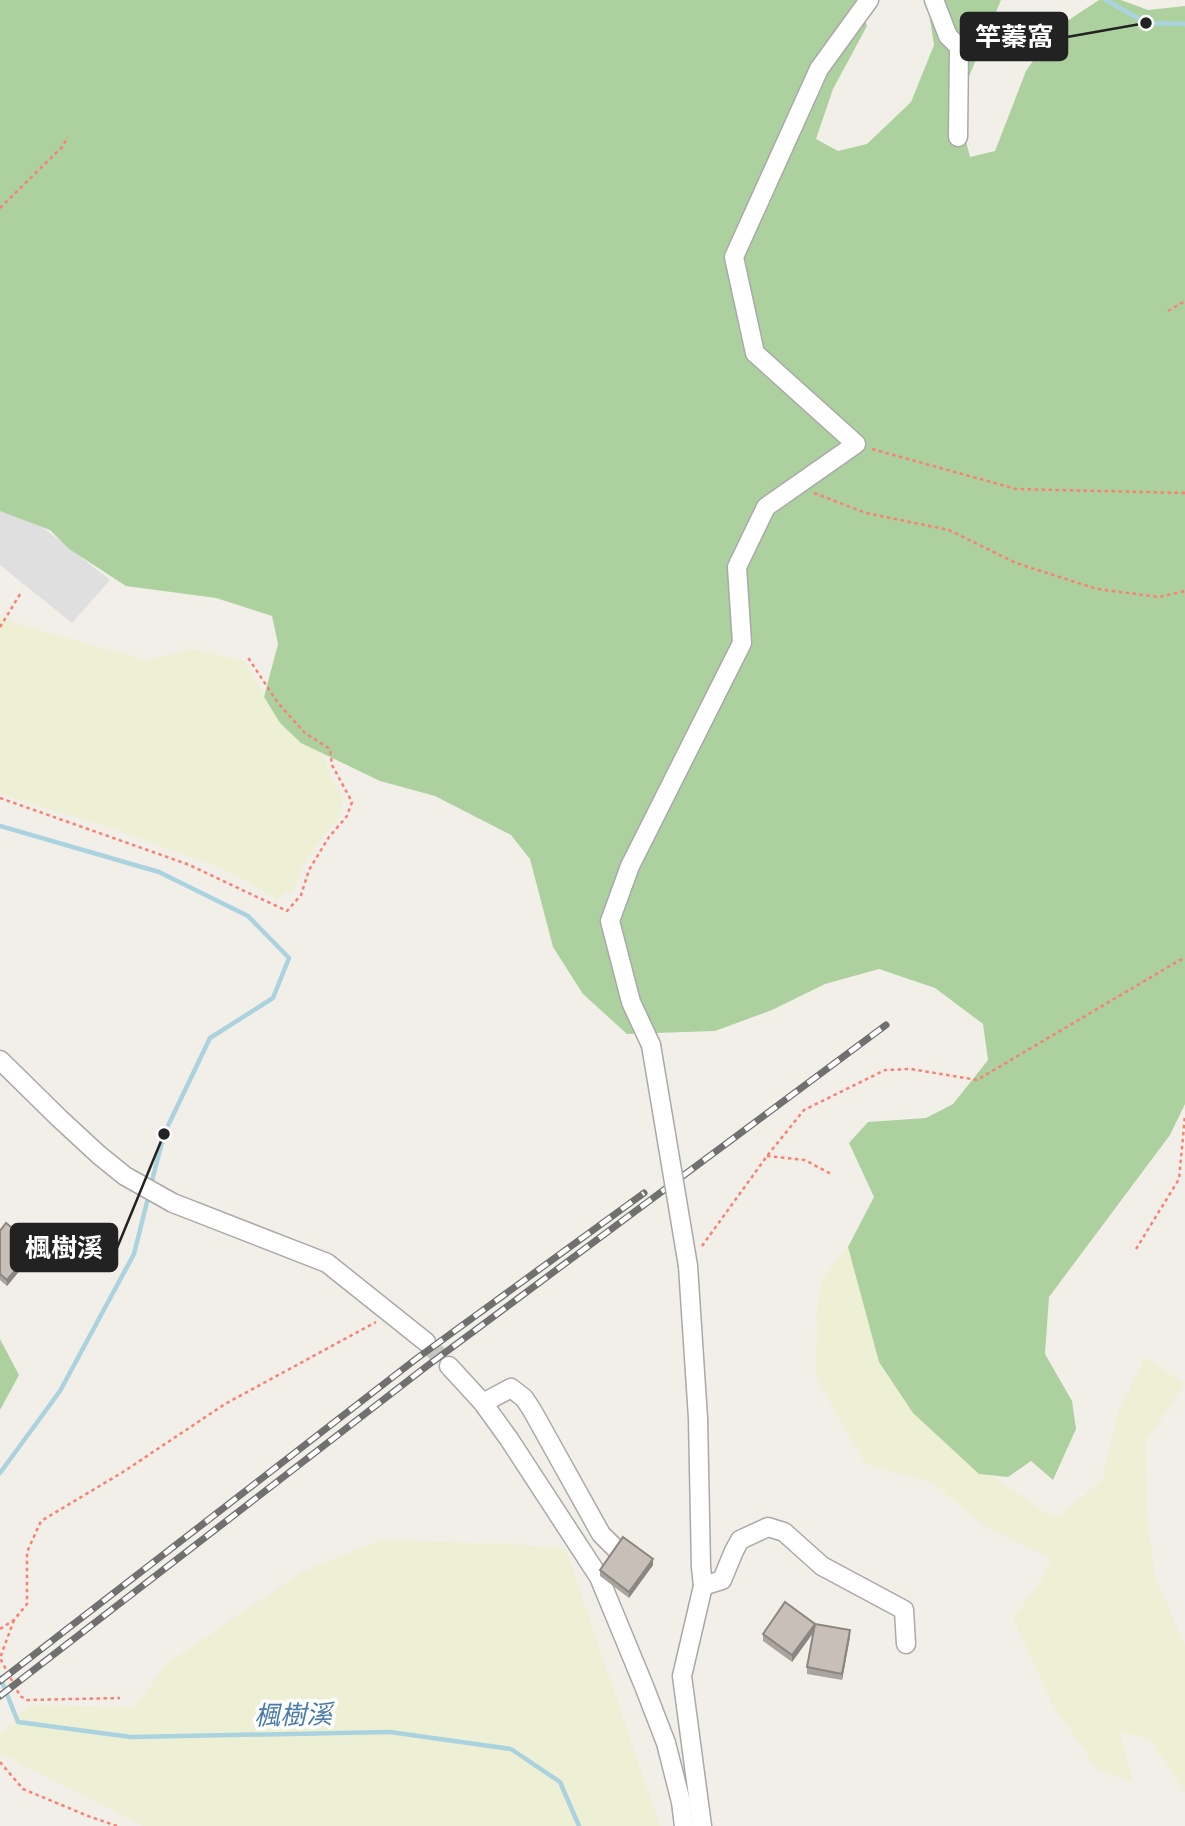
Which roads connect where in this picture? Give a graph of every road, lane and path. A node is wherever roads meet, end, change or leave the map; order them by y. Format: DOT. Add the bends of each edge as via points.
graph roads {
  1 [pos="869,0"];
  2 [pos="934,0"];
  3 [pos="68,136"];
  4 [pos="958,137"];
  5 [pos="0,208"];
  6 [pos="1185,302"];
  7 [pos="1168,311"];
  8 [pos="856,444"];
  9 [pos="796,486"];
  10 [pos="1185,493"];
  11 [pos="22,591"];
  12 [pos="1185,592"];
  13 [pos="0,627"];
  14 [pos="247,656"];
  15 [pos="0,798"];
  16 [pos="1185,960"];
  17 [pos="0,1060"];
  18 [pos="1185,1116"];
  19 [pos="767,1156"];
  20 [pos="831,1174"];
  21 [pos="1136,1249"];
  22 [pos="688,1266"];
  23 [pos="391,1314"];
  24 [pos="426,1342"];
  25 [pos="449,1366"];
  26 [pos="483,1403"];
  27 [pos="622,1555"];
  28 [pos="704,1586"];
  29 [pos="14,1620"];
  30 [pos="0,1629"];
  31 [pos="906,1644"];
  32 [pos="120,1698"];
  33 [pos="0,1762"];
  34 [pos="117,1826"];
  35 [pos="684,1826"];
  36 [pos="702,1826"];
  1 -- 8 [label="street" via="819,69 734,257 755,352"];
  2 -- 4 [label="street" via="948,36 959,47"];
  3 -- 5 [label="path"];
  6 -- 7 [label="path"];
  8 -- 9 [label="street"];
  8 -- 10 [label="path" via="1016,489"];
  9 -- 12 [label="path" via="866,513 948,530 1016,563 1097,589 1159,597"];
  9 -- 22 [label="street, bridge" via="766,507 737,567 742,643 630,866 610,922 631,1002 651,1045"];
  11 -- 13 [label="path"];
  14 -- 15 [label="path" via="278,703 306,733 330,749 332,765 352,802 309,870 301,895 287,911 187,864"];
  16 -- 19 [label="path" via="977,1080 911,1069 885,1070 804,1110"];
  17 -- 23 [label="street" via="125,1176 173,1203 327,1263"];
  18 -- 21 [label="path" via="1179,1179"];
  19 -- 20 [label="path" via="805,1160"];
  19 -- 22 [label="path"];
  22 -- 28 [label="street"];
  23 -- 24 [label="street"];
  23 -- 29 [label="path" via="225,1404 41,1521 27,1552 27,1604"];
  25 -- 26 [label="street"];
  26 -- 27 [label="street" via="511,1388 524,1398 601,1534"];
  26 -- 35 [label="street" via="599,1577 666,1743"];
  28 -- 31 [label="street" via="722,1580 740,1539 768,1527 784,1532 822,1566 904,1610"];
  28 -- 36 [label="street" via="682,1676"];
  29 -- 30 [label="path"];
  29 -- 32 [label="path" via="0,1658 20,1696 27,1700"];
  33 -- 34 [label="path" via="23,1788"];
}
